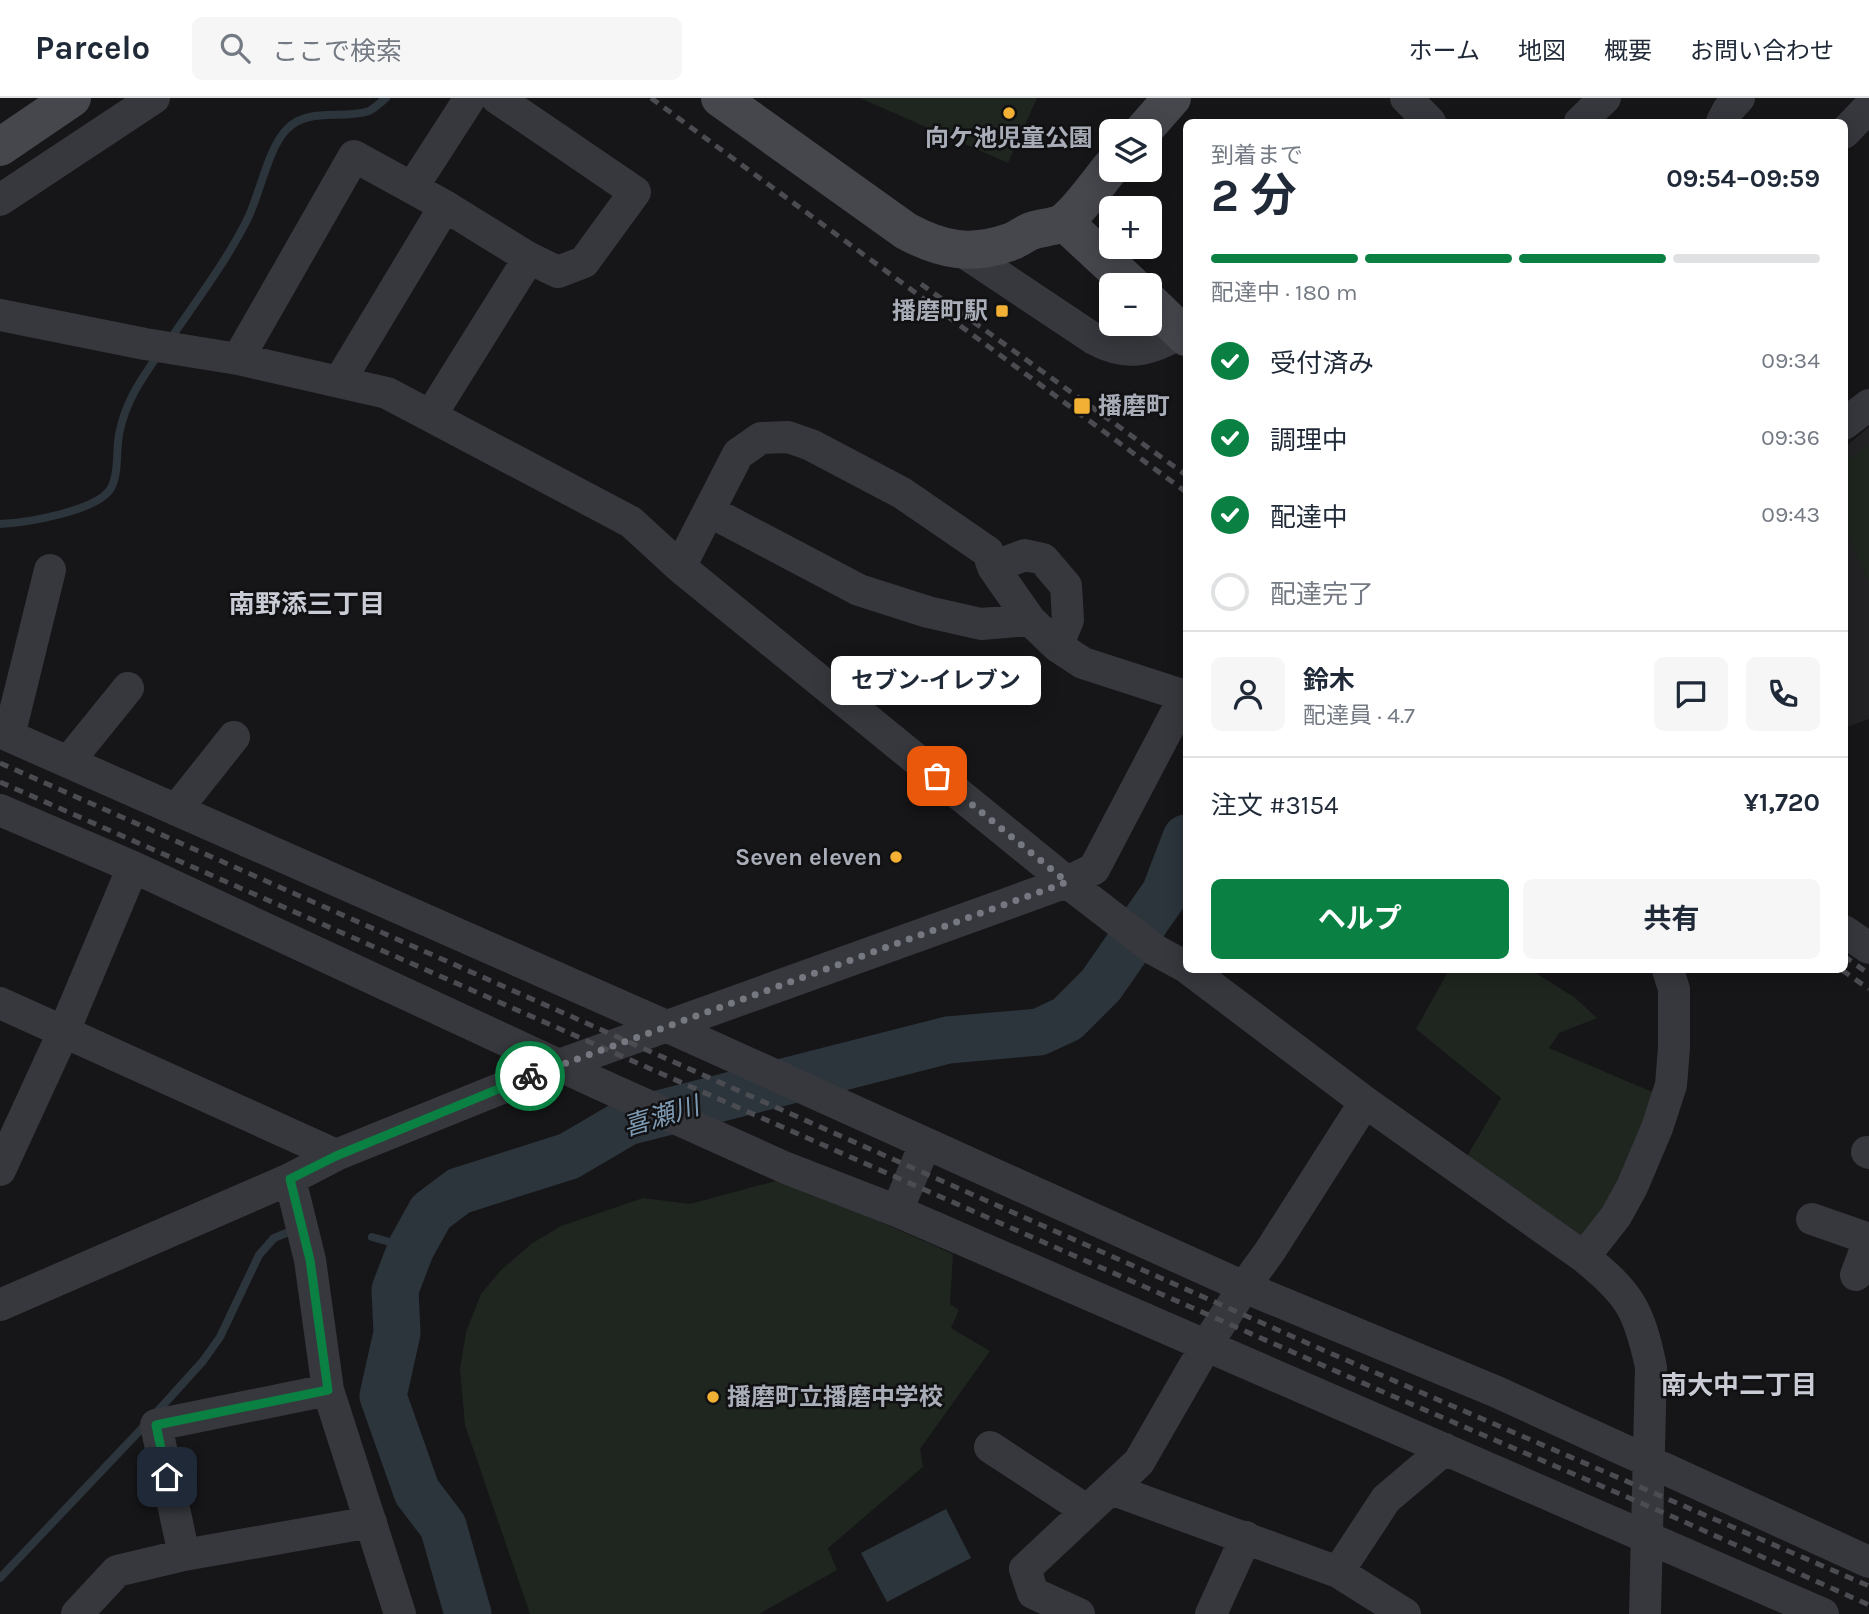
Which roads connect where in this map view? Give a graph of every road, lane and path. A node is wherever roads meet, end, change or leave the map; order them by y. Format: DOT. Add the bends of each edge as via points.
graph roads {
  1 [pos="72,98"];
  2 [pos="154,98"];
  3 [pos="470,98"];
  4 [pos="497,98"];
  5 [pos="720,98"];
  6 [pos="1172,98"];
  7 [pos="1406,98"];
  8 [pos="1605,98"];
  9 [pos="1739,98"];
  10 [pos="1869,107"];
  11 [pos="1154,119"];
  12 [pos="1427,119"];
  13 [pos="1583,119"];
  14 [pos="1724,119"];
  15 [pos="1848,129"];
  16 [pos="0,147"];
  17 [pos="1099,181"];
  18 [pos="412,188"];
  19 [pos="0,200"];
  20 [pos="445,206"];
  21 [pos="1064,222"];
  22 [pos="529,258"];
  23 [pos="1001,263"];
  24 [pos="1119,273"];
  25 [pos="0,314"];
  26 [pos="1162,314"];
  27 [pos="1183,334"];
  28 [pos="1183,335"];
  29 [pos="238,359"];
  30 [pos="339,382"];
  31 [pos="1869,405"];
  32 [pos="431,415"];
  33 [pos="1848,421"];
  34 [pos="709,511"];
  35 [pos="680,567"];
  36 [pos="993,567"];
  37 [pos="50,570"];
  38 [pos="1030,620"];
  39 [pos="1057,646"];
  40 [pos="128,688"];
  41 [pos="1183,694"];
  42 [pos="1183,701"];
  43 [pos="5,734"];
  44 [pos="233,737"];
  45 [pos="68,762"];
  46 [pos="0,810"];
  47 [pos="176,810"];
  48 [pos="133,867"];
  49 [pos="1067,882"];
  50 [pos="1848,933"];
  51 [pos="1869,948"];
  52 [pos="1183,964"];
  53 [pos="1200,973"];
  54 [pos="1669,973"];
  55 [pos="0,1003"];
  56 [pos="666,1026"];
  57 [pos="64,1031"];
  58 [pos="559,1065"];
  59 [pos="1365,1102"];
  60 [pos="925,1144"];
  61 [pos="336,1156"];
  62 [pos="0,1170"];
  63 [pos="290,1179"];
  64 [pos="897,1210"];
  65 [pos="1812,1219"];
  66 [pos="1869,1239"];
  67 [pos="1584,1257"];
  68 [pos="1856,1275"];
  69 [pos="1244,1287"];
  70 [pos="0,1305"];
  71 [pos="1207,1344"];
  72 [pos="328,1390"];
  73 [pos="990,1447"];
  74 [pos="1445,1449"];
  75 [pos="1648,1462"];
  76 [pos="1111,1489"];
  77 [pos="1086,1510"];
  78 [pos="371,1522"];
  79 [pos="1246,1537"];
  80 [pos="1646,1538"];
  81 [pos="184,1555"];
  82 [pos="1869,1562"];
  83 [pos="1338,1572"];
  84 [pos="77,1614"];
  85 [pos="400,1614"];
  86 [pos="1079,1614"];
  87 [pos="1211,1614"];
  88 [pos="1405,1614"];
  89 [pos="1645,1614"];
  90 [pos="1823,1614"];
  1 -- 16 [label="street"];
  2 -- 19 [label="street"];
  3 -- 18 [label="street"];
  4 -- 22 [label="street" via="635,192 584,262 558,272"];
  5 -- 23 [label="street" via="906,231 947,249"];
  6 -- 11 [label="street"];
  7 -- 12 [label="street"];
  8 -- 13 [label="street"];
  9 -- 14 [label="street"];
  10 -- 15 [label="street"];
  17 -- 21 [label="street"];
  18 -- 20 [label="street"];
  18 -- 29 [label="street" via="354,156"];
  20 -- 22 [label="street"];
  20 -- 30 [label="street"];
  21 -- 23 [label="street" via="1012,242"];
  21 -- 24 [label="street"];
  22 -- 32 [label="street"];
  23 -- 28 [label="street" via="1111,348 1135,350"];
  25 -- 29 [label="street"];
  26 -- 27 [label="street"];
  29 -- 30 [label="street"];
  30 -- 32 [label="street" via="387,393"];
  31 -- 33 [label="street"];
  32 -- 35 [label="street" via="631,522"];
  34 -- 35 [label="street"];
  34 -- 36 [label="street" via="738,454 761,439 788,437 902,493 988,552"];
  34 -- 38 [label="street" via="859,590 981,624"];
  35 -- 49 [label="street"];
  36 -- 38 [label="street"];
  36 -- 39 [label="street" via="1025,555 1043,559 1066,586 1068,620"];
  37 -- 43 [label="street"];
  38 -- 39 [label="street"];
  39 -- 41 [label="street" via="1083,663"];
  40 -- 45 [label="street"];
  42 -- 49 [label="street" via="1094,869"];
  43 -- 45 [label="street"];
  44 -- 47 [label="street"];
  45 -- 47 [label="street"];
  46 -- 48 [label="street"];
  47 -- 56 [label="street"];
  48 -- 57 [label="street"];
  48 -- 58 [label="street"];
  49 -- 52 [label="street" via="1156,950"];
  49 -- 56 [label="street"];
  50 -- 51 [label="street"];
  53 -- 59 [label="street"];
  54 -- 67 [label="street" via="1674,989 1671,1085 1632,1187"];
  55 -- 57 [label="street"];
  56 -- 58 [label="street"];
  56 -- 60 [label="street"];
  57 -- 61 [label="street"];
  57 -- 62 [label="street"];
  58 -- 61 [label="street"];
  58 -- 64 [label="street" via="786,1168"];
  59 -- 67 [label="street"];
  59 -- 69 [label="street"];
  60 -- 64 [label="street"];
  60 -- 69 [label="street"];
  61 -- 63 [label="street"];
  63 -- 70 [label="street"];
  63 -- 72 [label="street" via="310,1260"];
  64 -- 71 [label="street"];
  65 -- 66 [label="street"];
  66 -- 68 [label="street"];
  67 -- 75 [label="street" via="1629,1301 1643,1329 1651,1367"];
  69 -- 71 [label="street"];
  69 -- 75 [label="street" via="1497,1392"];
  71 -- 74 [label="street"];
  71 -- 76 [label="street" via="1139,1462"];
  72 -- 78 [label="street"];
  72 -- 81 [label="street" via="156,1425"];
  73 -- 77 [label="street"];
  74 -- 80 [label="street"];
  74 -- 83 [label="street" via="1386,1499"];
  75 -- 80 [label="street"];
  75 -- 82 [label="street"];
  76 -- 77 [label="street"];
  76 -- 79 [label="street"];
  77 -- 86 [label="street" via="1026,1569 1033,1592"];
  78 -- 81 [label="street"];
  78 -- 85 [label="street"];
  79 -- 83 [label="street"];
  79 -- 87 [label="street"];
  80 -- 89 [label="street"];
  80 -- 90 [label="street"];
  81 -- 84 [label="street" via="117,1571"];
  83 -- 88 [label="street"];
}
